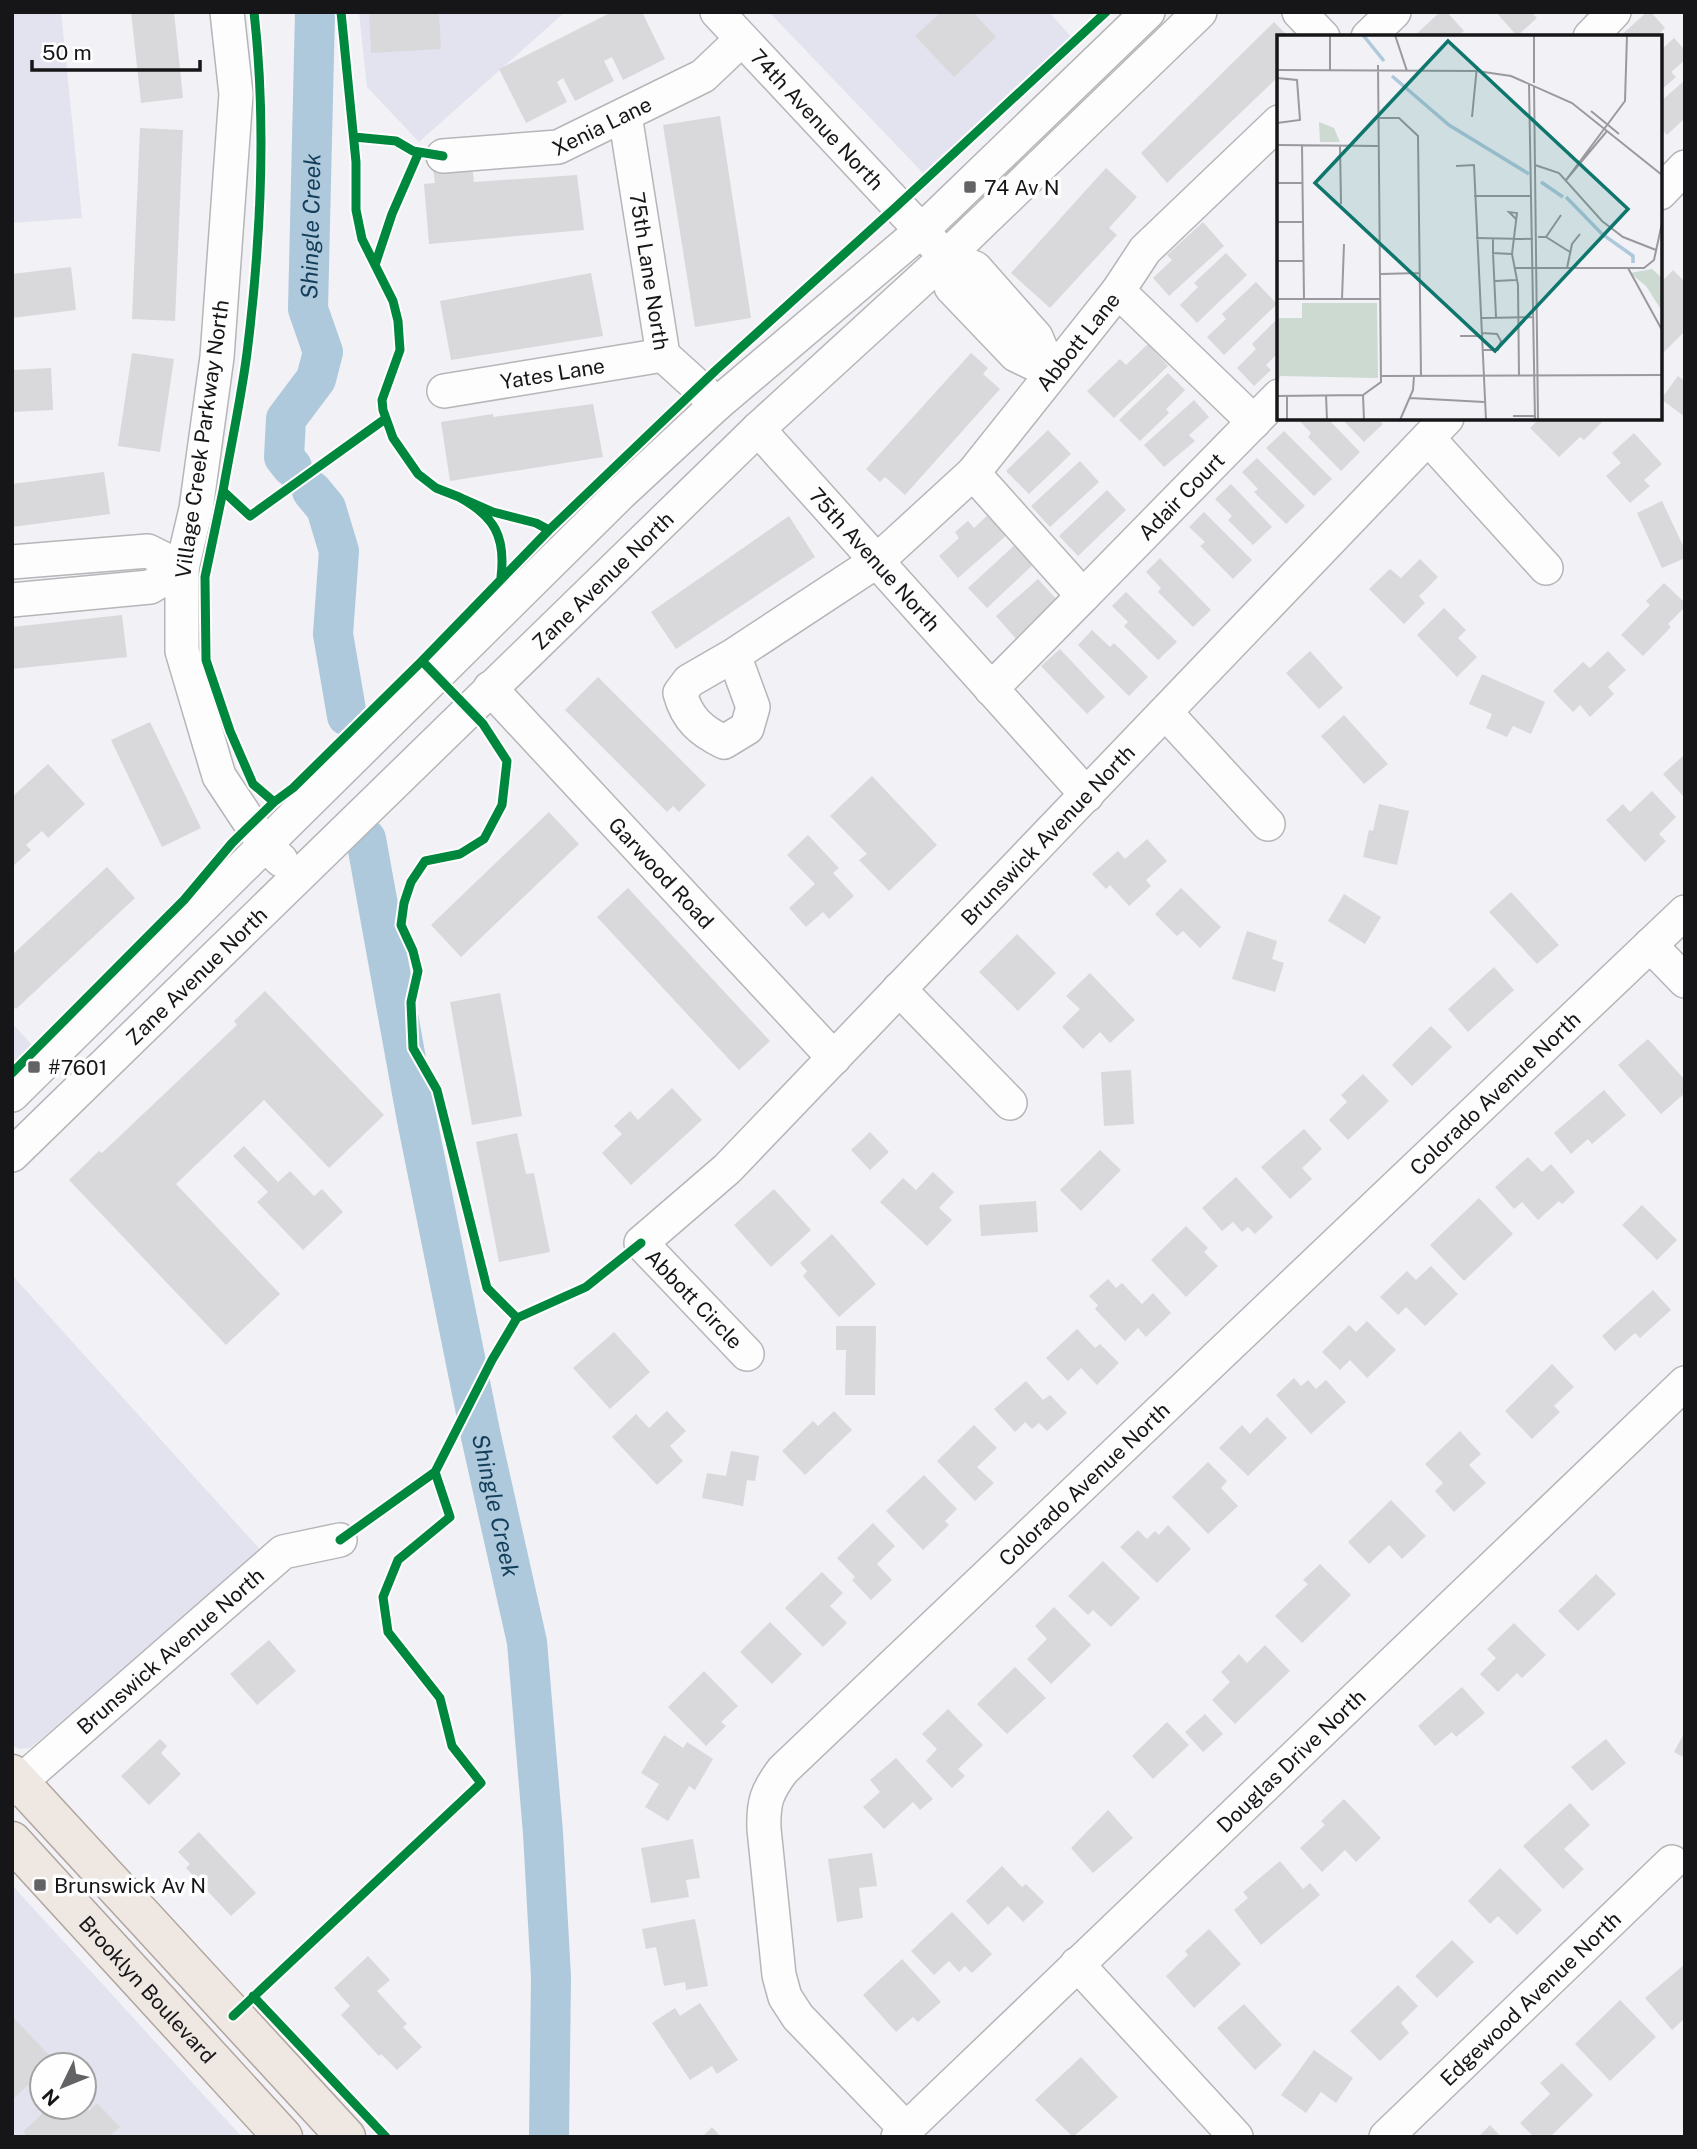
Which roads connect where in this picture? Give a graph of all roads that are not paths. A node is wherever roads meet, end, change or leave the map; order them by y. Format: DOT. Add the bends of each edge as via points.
graph roads {
  1 [pos="227,12"];
  2 [pos="717,12"];
  3 [pos="1149,12"];
  4 [pos="1200,12"];
  5 [pos="1299,12"];
  6 [pos="1394,12"];
  7 [pos="1614,12"];
  8 [pos="1321,35"];
  9 [pos="1370,35"];
  10 [pos="1592,35"];
  11 [pos="742,39"];
  12 [pos="625,115"];
  13 [pos="1277,124"];
  14 [pos="443,156"];
  15 [pos="921,231"];
  16 [pos="946,257"];
  17 [pos="1118,290"];
  18 [pos="663,355"];
  19 [pos="1051,372"];
  20 [pos="444,391"];
  21 [pos="1277,398"];
  22 [pos="717,404"];
  23 [pos="1254,422"];
  24 [pos="1437,428"];
  25 [pos="758,429"];
  26 [pos="973,473"];
  27 [pos="877,561"];
  28 [pos="12,562"];
  29 [pos="182,568"];
  30 [pos="1546,568"];
  31 [pos="1083,596"];
  32 [pos="12,600"];
  33 [pos="734,655"];
  34 [pos="490,688"];
  35 [pos="991,689"];
  36 [pos="1166,713"];
  37 [pos="1087,795"];
  38 [pos="1268,824"];
  39 [pos="264,844"];
  40 [pos="298,876"];
  41 [pos="1685,912"];
  42 [pos="1650,945"];
  43 [pos="1685,981"];
  44 [pos="900,989"];
  45 [pos="834,1058"];
  46 [pos="12,1095"];
  47 [pos="1010,1103"];
  48 [pos="12,1155"];
  49 [pos="641,1243"];
  50 [pos="747,1354"];
  51 [pos="1685,1383"];
  52 [pos="341,1540"];
  53 [pos="14,1782"];
  54 [pos="12,1841"];
  55 [pos="1672,1861"];
  56 [pos="1077,1964"];
  57 [pos="902,2133"];
  58 [pos="283,2137"];
  59 [pos="346,2137"];
  60 [pos="1236,2137"];
  61 [pos="1386,2137"];
  1 -- 29 [label="street, Village Creek Parkway North" via="236,94 217,357"];
  2 -- 11 [label="street, 74th Avenue North"];
  3 -- 15 [label="street, Zane Avenue North"];
  4 -- 16 [label="street, Zane Avenue North"];
  5 -- 8 [label="street"];
  6 -- 9 [label="street"];
  7 -- 10 [label="street"];
  11 -- 12 [label="street, Xenia Lane" via="703,76"];
  11 -- 15 [label="street, 74th Avenue North"];
  12 -- 14 [label="street, Xenia Lane" via="558,147"];
  12 -- 18 [label="street, 75th Lane North"];
  13 -- 17 [label="street, Abbott Lane" via="1144,250"];
  15 -- 16 [label="street, 74th Avenue North"];
  15 -- 22 [label="street, Zane Avenue North"];
  16 -- 19 [label="street" via="975,268 1036,337"];
  16 -- 25 [label="street, Zane Avenue North"];
  17 -- 19 [label="street, Abbott Lane"];
  17 -- 23 [label="street"];
  18 -- 20 [label="street, Yates Lane"];
  18 -- 22 [label="street, 75th Lane North"];
  19 -- 26 [label="street, Abbott Lane"];
  21 -- 23 [label="street, Adair Court"];
  22 -- 39 [label="street, Zane Avenue North"];
  23 -- 31 [label="street, Adair Court"];
  24 -- 30 [label="street"];
  24 -- 36 [label="street, Brunswick Avenue North"];
  25 -- 27 [label="street, 75th Avenue North"];
  25 -- 34 [label="street, Zane Avenue North"];
  26 -- 27 [label="street, Abbott Lane"];
  26 -- 31 [label="street"];
  27 -- 33 [label="street, Abbott Lane"];
  27 -- 35 [label="street, 75th Avenue North"];
  28 -- 29 [label="street" via="148,551"];
  29 -- 32 [label="street" via="150,587"];
  29 -- 39 [label="street, Village Creek Parkway North" via="181,651 219,776"];
  31 -- 35 [label="street"];
  34 -- 40 [label="street, Zane Avenue North"];
  34 -- 45 [label="street, Garwood Road"];
  35 -- 37 [label="street, 75th Avenue North"];
  36 -- 37 [label="street, Brunswick Avenue North"];
  36 -- 38 [label="street"];
  37 -- 44 [label="street, Brunswick Avenue North"];
  39 -- 40 [label="street, Village Creek Parkway North"];
  39 -- 46 [label="street, Zane Avenue North"];
  40 -- 48 [label="street, Zane Avenue North"];
  41 -- 42 [label="street, Colorado Avenue North"];
  42 -- 43 [label="street"];
  42 -- 57 [label="street, Colorado Avenue North" via="770,1787 764,1829 785,1997"];
  44 -- 45 [label="street, Brunswick Avenue North"];
  44 -- 47 [label="street"];
  45 -- 49 [label="street, Brunswick Avenue North" via="727,1169"];
  49 -- 50 [label="street, Abbott Circle"];
  51 -- 56 [label="street, Douglas Drive North"];
  52 -- 53 [label="street, Brunswick Avenue North" via="283,1552"];
  53 -- 59 [label="main road"];
  54 -- 58 [label="main road, Brooklyn Boulevard"];
  55 -- 61 [label="street, Edgewood Avenue North"];
  56 -- 57 [label="street, Douglas Drive North"];
  56 -- 60 [label="street"];
}
